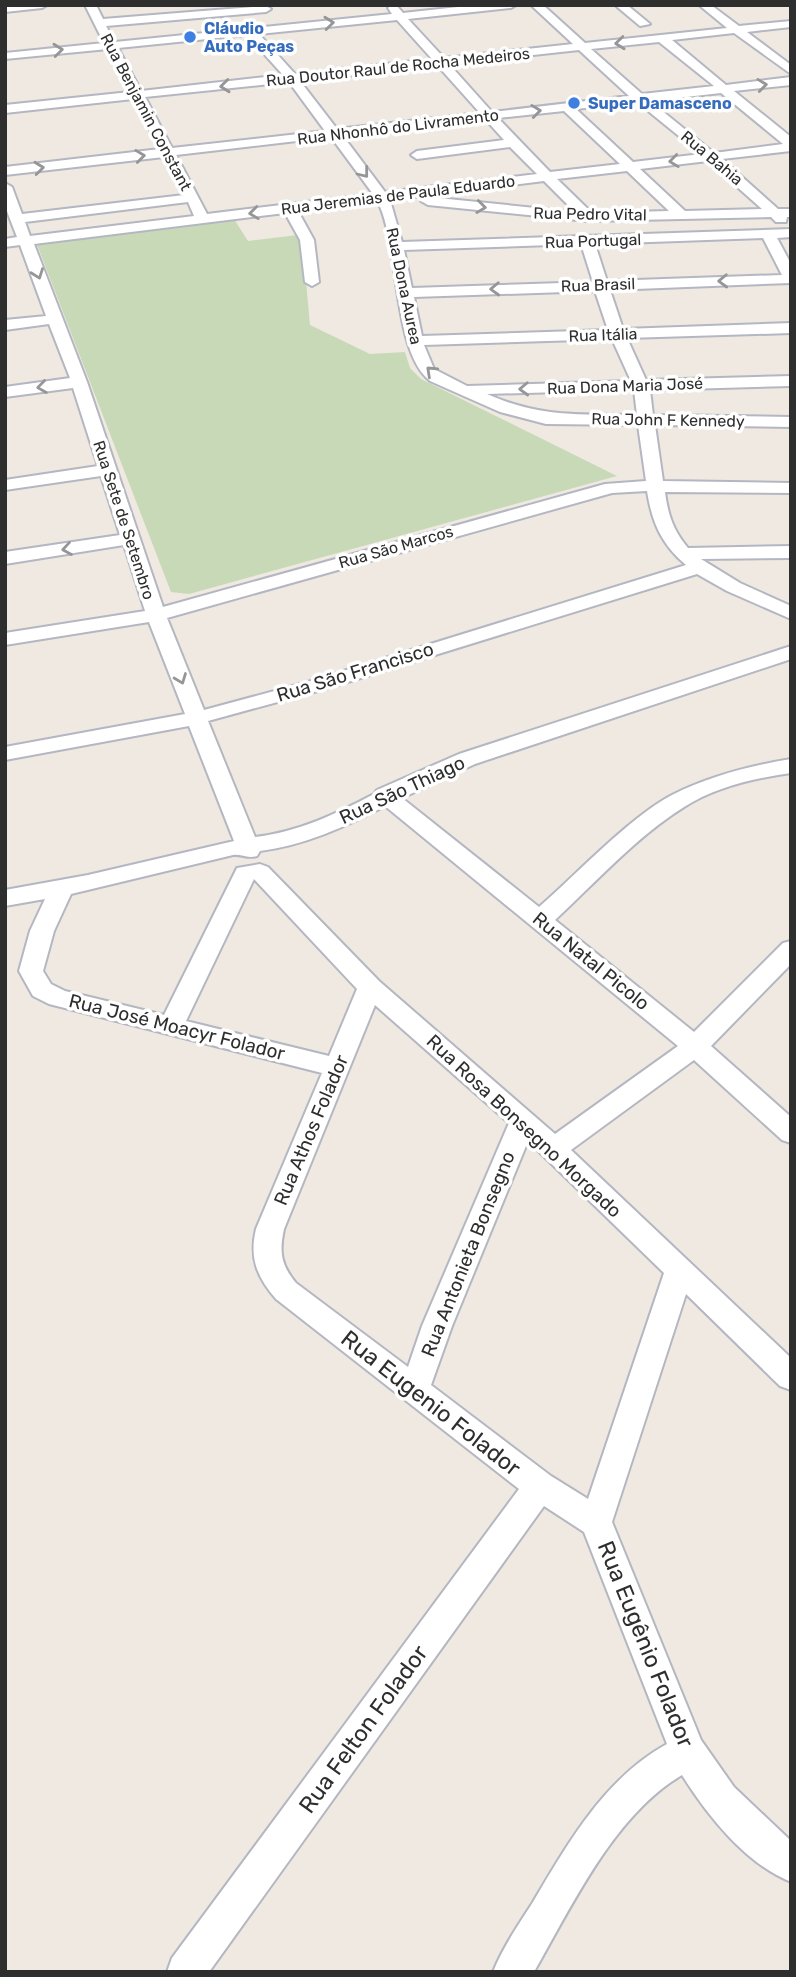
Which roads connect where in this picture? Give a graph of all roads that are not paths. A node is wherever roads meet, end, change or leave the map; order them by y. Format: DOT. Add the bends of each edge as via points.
graph roads {
  1 [pos="42,5"];
  2 [pos="90,5"];
  3 [pos="390,5"];
  4 [pos="511,5"];
  5 [pos="536,5"];
  6 [pos="620,5"];
  7 [pos="704,5"];
  8 [pos="260,7"];
  9 [pos="5,9"];
  10 [pos="400,16"];
  11 [pos="99,23"];
  12 [pos="645,24"];
  13 [pos="791,24"];
  14 [pos="737,30"];
  15 [pos="255,31"];
  16 [pos="662,38"];
  17 [pos="111,45"];
  18 [pos="583,47"];
  19 [pos="5,56"];
  20 [pos="441,63"];
  21 [pos="791,71"];
  22 [pos="293,79"];
  23 [pos="791,81"];
  24 [pos="724,89"];
  25 [pos="137,96"];
  26 [pos="640,99"];
  27 [pos="567,107"];
  28 [pos="5,109"];
  29 [pos="488,116"];
  30 [pos="334,134"];
  31 [pos="513,144"];
  32 [pos="791,145"];
  33 [pos="167,153"];
  34 [pos="417,155"];
  35 [pos="712,157"];
  36 [pos="628,167"];
  37 [pos="5,171"];
  38 [pos="548,177"];
  39 [pos="5,187"];
  40 [pos="386,197"];
  41 [pos="191,198"];
  42 [pos="289,208"];
  43 [pos="783,213"];
  44 [pos="681,215"];
  45 [pos="588,217"];
  46 [pos="18,219"];
  47 [pos="203,219"];
  48 [pos="791,231"];
  49 [pos="768,234"];
  50 [pos="26,240"];
  51 [pos="587,242"];
  52 [pos="5,243"];
  53 [pos="396,247"];
  54 [pos="791,279"];
  55 [pos="312,282"];
  56 [pos="600,285"];
  57 [pos="405,293"];
  58 [pos="54,319"];
  59 [pos="5,325"];
  60 [pos="791,328"];
  61 [pos="617,334"];
  62 [pos="416,341"];
  63 [pos="791,381"];
  64 [pos="79,382"];
  65 [pos="641,386"];
  66 [pos="460,390"];
  67 [pos="5,392"];
  68 [pos="546,419"];
  69 [pos="648,419"];
  70 [pos="791,422"];
  71 [pos="107,470"];
  72 [pos="5,485"];
  73 [pos="656,486"];
  74 [pos="791,488"];
  75 [pos="130,539"];
  76 [pos="791,552"];
  77 [pos="682,554"];
  78 [pos="5,558"];
  79 [pos="699,567"];
  80 [pos="791,613"];
  81 [pos="156,615"];
  82 [pos="5,639"];
  83 [pos="791,652"];
  84 [pos="196,718"];
  85 [pos="5,754"];
  86 [pos="791,765"];
  87 [pos="386,795"];
  88 [pos="250,860"];
  89 [pos="61,890"];
  90 [pos="5,898"];
  91 [pos="541,919"];
  92 [pos="791,949"];
  93 [pos="370,987"];
  94 [pos="172,1024"];
  95 [pos="695,1046"];
  96 [pos="337,1067"];
  97 [pos="523,1120"];
  98 [pos="791,1133"];
  99 [pos="552,1150"];
  100 [pos="679,1271"];
  101 [pos="272,1276"];
  102 [pos="791,1377"];
  103 [pos="415,1389"];
  104 [pos="540,1486"];
  105 [pos="596,1522"];
  106 [pos="688,1752"];
  107 [pos="791,1864"];
  108 [pos="186,1972"];
  109 [pos="512,1972"];
  1 -- 9 [label="street"];
  2 -- 11 [label="street, Rua Benjamin Constant"];
  3 -- 10 [label="street"];
  4 -- 10 [label="street"];
  5 -- 18 [label="street, Rua Bahia"];
  6 -- 12 [label="street"];
  7 -- 14 [label="street"];
  8 -- 11 [label="street"];
  8 -- 15 [label="street"];
  15 -- 10 [label="street, one-way"];
  10 -- 20 [label="street"];
  11 -- 17 [label="street, Rua Benjamin Constant"];
  13 -- 14 [label="street, Rua Doutor Raul de Rocha Medeiros"];
  14 -- 16 [label="street, Rua Doutor Raul de Rocha Medeiros"];
  14 -- 21 [label="street"];
  15 -- 17 [label="street"];
  15 -- 22 [label="street, Rua Dona Aurea"];
  16 -- 18 [label="street, Rua Doutor Raul de Rocha Medeiros, one-way"];
  16 -- 24 [label="street"];
  19 -- 17 [label="street, one-way"];
  17 -- 25 [label="street, Rua Benjamin Constant"];
  18 -- 20 [label="street, Rua Doutor Raul de Rocha Medeiros"];
  18 -- 26 [label="street, Rua Bahia"];
  20 -- 22 [label="street, Rua Doutor Raul de Rocha Medeiros"];
  20 -- 29 [label="street"];
  22 -- 25 [label="street, Rua Doutor Raul de Rocha Medeiros, one-way"];
  22 -- 30 [label="street, Rua Dona Aurea"];
  24 -- 23 [label="street, Rua Nhonhô do Livramento, one-way"];
  24 -- 26 [label="street, Rua Nhonhô do Livramento"];
  24 -- 32 [label="street"];
  25 -- 28 [label="street, Rua Doutor Raul de Rocha Medeiros"];
  25 -- 33 [label="street, Rua Benjamin Constant"];
  26 -- 27 [label="street, Rua Nhonhô do Livramento"];
  26 -- 35 [label="street, Rua Bahia"];
  29 -- 27 [label="street, Rua Nhonhô do Livramento, one-way"];
  27 -- 36 [label="street"];
  29 -- 30 [label="street, Rua Nhonhô do Livramento"];
  29 -- 31 [label="street"];
  30 -- 33 [label="street, Rua Nhonhô do Livramento"];
  30 -- 40 [label="street, Rua Dona Aurea, one-way"];
  31 -- 34 [label="street"];
  31 -- 38 [label="street"];
  32 -- 35 [label="street, Rua Jeremias de Paula Eduardo"];
  37 -- 33 [label="street, Rua Nhonhô do Livramento, one-way"];
  33 -- 41 [label="street, Rua Benjamin Constant"];
  35 -- 36 [label="street, Rua Jeremias de Paula Eduardo, one-way"];
  35 -- 43 [label="street, Rua Bahia"];
  36 -- 38 [label="street, Rua Jeremias de Paula Eduardo"];
  36 -- 44 [label="street"];
  38 -- 40 [label="street, Rua Jeremias de Paula Eduardo"];
  38 -- 45 [label="street"];
  39 -- 46 [label="street, Rua Sete de Setembro"];
  40 -- 42 [label="street, Rua Jeremias de Paula Eduardo"];
  40 -- 45 [label="street, Rua Pedro Vital, one-way"];
  40 -- 53 [label="street, Rua Dona Aurea"];
  41 -- 46 [label="street"];
  41 -- 47 [label="street, Rua Benjamin Constant"];
  42 -- 47 [label="street, Rua Jeremias de Paula Eduardo, one-way"];
  42 -- 55 [label="street" via="307,240"];
  43 -- 44 [label="street, Rua Pedro Vital"];
  43 -- 48 [label="street, Rua Bahia"];
  44 -- 45 [label="street, Rua Pedro Vital"];
  46 -- 50 [label="street, Rua Sete de Setembro"];
  47 -- 50 [label="street, Rua Jeremias de Paula Eduardo"];
  48 -- 49 [label="street, Rua Portugal"];
  49 -- 51 [label="street, Rua Portugal"];
  49 -- 54 [label="street"];
  50 -- 52 [label="street, Rua Jeremias de Paula Eduardo"];
  50 -- 58 [label="street, Rua Sete de Setembro, one-way"];
  51 -- 53 [label="street, Rua Portugal"];
  51 -- 56 [label="street"];
  53 -- 57 [label="street, Rua Dona Aurea"];
  54 -- 56 [label="street, Rua Brasil, one-way"];
  56 -- 57 [label="street, Rua Brasil, one-way"];
  56 -- 61 [label="street"];
  57 -- 62 [label="street, Rua Dona Aurea"];
  58 -- 59 [label="street"];
  58 -- 64 [label="street, Rua Sete de Setembro"];
  60 -- 61 [label="street, Rua Itália"];
  61 -- 62 [label="street, Rua Itália"];
  61 -- 65 [label="street"];
  66 -- 62 [label="street, Rua Dona Aurea, one-way" via="427,370"];
  63 -- 65 [label="street, Rua Dona Maria José"];
  64 -- 67 [label="street, one-way"];
  64 -- 71 [label="street, Rua Sete de Setembro"];
  65 -- 66 [label="street, Rua Dona Maria José, one-way"];
  65 -- 69 [label="street"];
  66 -- 68 [label="street, Rua Dona Aurea" via="520,414"];
  68 -- 69 [label="street, Rua John F Kennedy"];
  69 -- 70 [label="street, Rua John F Kennedy"];
  69 -- 73 [label="street"];
  71 -- 72 [label="street"];
  71 -- 75 [label="street, Rua Sete de Setembro"];
  73 -- 74 [label="street, Rua São Marcos"];
  73 -- 77 [label="street" via="666,536"];
  73 -- 81 [label="street, Rua São Marcos" via="592,493"];
  75 -- 78 [label="street, one-way"];
  75 -- 81 [label="street, Rua Sete de Setembro"];
  76 -- 77 [label="street"];
  77 -- 79 [label="street"];
  79 -- 80 [label="street"];
  79 -- 84 [label="street, Rua São Francisco"];
  81 -- 82 [label="street, Rua São Marcos"];
  81 -- 84 [label="street, Rua Sete de Setembro, one-way"];
  83 -- 87 [label="street, Rua São Thiago" via="467,759"];
  84 -- 85 [label="street, Rua São Francisco"];
  84 -- 88 [label="street, Rua Sete de Setembro"];
  86 -- 91 [label="street" via="747,773 678,801"];
  87 -- 88 [label="street, Rua São Thiago"];
  87 -- 91 [label="street, Rua Natal Picolo"];
  88 -- 89 [label="street, Rua São Thiago"];
  88 -- 93 [label="street, Rua Rosa Bonsegno Morgado"];
  88 -- 94 [label="street"];
  89 -- 90 [label="street, Rua São Thiago"];
  89 -- 94 [label="street, Rua José Moacyr Folador" via="33,959 31,971 42,990 58,998"];
  91 -- 95 [label="street, Rua Natal Picolo"];
  92 -- 95 [label="street"];
  93 -- 96 [label="street, Rua Athos Folador"];
  93 -- 97 [label="street, Rua Rosa Bonsegno Morgado"];
  94 -- 96 [label="street, Rua José Moacyr Folador"];
  95 -- 98 [label="street, Rua Natal Picolo"];
  95 -- 99 [label="street"];
  96 -- 101 [label="street, Rua Athos Folador" via="270,1229 264,1249"];
  97 -- 99 [label="street, Rua Rosa Bonsegno Morgado"];
  97 -- 103 [label="street, Rua Antonieta Bonsegno"];
  99 -- 100 [label="street, Rua Rosa Bonsegno Morgado"];
  100 -- 102 [label="street, Rua Rosa Bonsegno Morgado"];
  100 -- 105 [label="street, Rua Eugênio Folador"];
  101 -- 103 [label="street, Rua Eugenio Folador"];
  103 -- 104 [label="street, Rua Eugenio Folador"];
  104 -- 105 [label="street, Rua Eugenio Folador"];
  104 -- 108 [label="street, Rua Felton Folador"];
  105 -- 106 [label="street, Rua Eugênio Folador"];
  106 -- 107 [label="street, Rua Eugênio Folador" via="728,1810"];
  106 -- 109 [label="street" via="635,1789 597,1835"];
}
